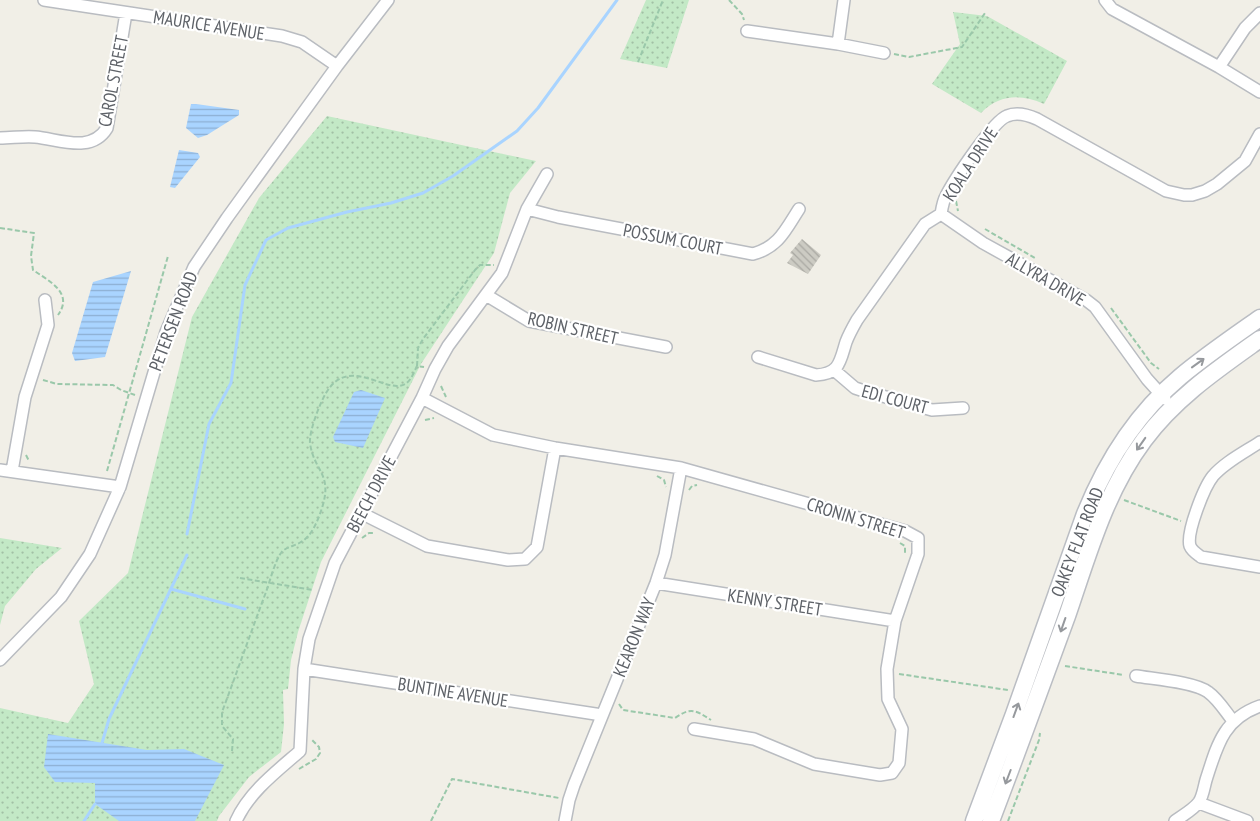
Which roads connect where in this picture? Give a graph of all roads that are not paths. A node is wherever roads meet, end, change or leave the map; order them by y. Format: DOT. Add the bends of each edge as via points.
graph roads {
  1 [pos="44,0"];
  2 [pos="388,0"];
  3 [pos="844,0"];
  4 [pos="1105,0"];
  5 [pos="126,13"];
  6 [pos="1260,13"];
  7 [pos="747,31"];
  8 [pos="838,44"];
  9 [pos="884,53"];
  10 [pos="338,66"];
  11 [pos="1219,67"];
  12 [pos="1260,92"];
  13 [pos="1260,134"];
  14 [pos="0,138"];
  15 [pos="547,174"];
  16 [pos="526,209"];
  17 [pos="800,209"];
  18 [pos="941,214"];
  19 [pos="486,295"];
  20 [pos="45,300"];
  21 [pos="1260,318"];
  22 [pos="1260,339"];
  23 [pos="666,347"];
  24 [pos="758,358"];
  25 [pos="834,370"];
  26 [pos="1160,394"];
  27 [pos="422,398"];
  28 [pos="1173,407"];
  29 [pos="963,408"];
  30 [pos="1260,442"];
  31 [pos="555,448"];
  32 [pos="681,468"];
  33 [pos="0,470"];
  34 [pos="12,471"];
  35 [pos="120,487"];
  36 [pos="361,514"];
  37 [pos="1260,567"];
  38 [pos="656,583"];
  39 [pos="894,621"];
  40 [pos="0,660"];
  41 [pos="304,669"];
  42 [pos="1136,676"];
  43 [pos="1260,706"];
  44 [pos="602,716"];
  45 [pos="1233,721"];
  46 [pos="694,730"];
  47 [pos="1199,803"];
  48 [pos="236,821"];
  49 [pos="566,821"];
  50 [pos="974,821"];
  51 [pos="991,821"];
  52 [pos="1175,821"];
  53 [pos="1248,821"];
  1 -- 5 [label="street, MAURICE AVENUE"];
  2 -- 10 [label="street, PETERSEN ROAD"];
  3 -- 8 [label="street"];
  4 -- 11 [label="street" via="1112,9"];
  5 -- 10 [label="street, MAURICE AVENUE" via="282,36 302,42"];
  5 -- 14 [label="street, CAROL STREET" via="106,128 102,135 80,144 34,137"];
  6 -- 11 [label="street" via="1245,28"];
  7 -- 8 [label="street"];
  8 -- 9 [label="street"];
  10 -- 35 [label="street, PETERSEN ROAD" via="194,266 166,332"];
  11 -- 12 [label="street"];
  13 -- 18 [label="street, KOALA DRIVE" via="1245,161 1226,177 1205,191 1184,195 1166,191 1037,119 1011,114 1000,120 983,140 946,195"];
  15 -- 16 [label="street, BEECH DRIVE"];
  16 -- 17 [label="street, POSSUM COURT" via="753,254 778,242"];
  16 -- 19 [label="street, BEECH DRIVE" via="504,269"];
  18 -- 25 [label="street, KOALA DRIVE" via="925,224 857,320"];
  18 -- 26 [label="street, ALLYRA DRIVE" via="984,243 1095,307"];
  19 -- 23 [label="street, ROBIN STREET" via="529,321"];
  19 -- 27 [label="street, BEECH DRIVE" via="448,346"];
  20 -- 34 [label="street" via="48,326 25,397"];
  26 -- 21 [label="main road, OAKEY FLAT ROAD, one-way"];
  22 -- 28 [label="main road, OAKEY FLAT ROAD" via="1213,372"];
  24 -- 25 [label="street" via="816,375"];
  25 -- 29 [label="street, EDI COURT" via="861,390 932,410"];
  26 -- 28 [label="street, ALLYRA DRIVE"];
  50 -- 26 [label="main road, OAKEY FLAT ROAD, one-way" via="1095,490 1122,441"];
  27 -- 31 [label="street, CRONIN STREET" via="493,435"];
  27 -- 36 [label="street, BEECH DRIVE"];
  28 -- 51 [label="main road, OAKEY FLAT ROAD, one-way" via="1132,457 1108,504"];
  30 -- 37 [label="street" via="1212,477 1190,534 1190,546 1201,557"];
  31 -- 32 [label="street, CRONIN STREET"];
  31 -- 36 [label="street" via="537,547 525,559 508,560 427,546"];
  32 -- 38 [label="street, KEARON WAY" via="665,556"];
  32 -- 39 [label="street, CRONIN STREET" via="905,531 918,538 918,554"];
  33 -- 34 [label="street"];
  34 -- 35 [label="street"];
  35 -- 40 [label="street, PETERSEN ROAD" via="90,554 62,597"];
  36 -- 41 [label="street, BEECH DRIVE" via="335,563 309,639"];
  38 -- 39 [label="street, KENNY STREET"];
  38 -- 44 [label="street, KEARON WAY"];
  39 -- 46 [label="street, CRONIN STREET" via="887,669 888,699 902,729 899,763 892,773 880,775 814,764 754,739"];
  41 -- 44 [label="street, BUNTINE AVENUE"];
  41 -- 48 [label="street, BEECH DRIVE" via="300,751 264,783"];
  42 -- 45 [label="street" via="1207,690"];
  43 -- 45 [label="street"];
  44 -- 49 [label="street, KEARON WAY" via="568,800"];
  45 -- 47 [label="street" via="1218,745"];
  47 -- 52 [label="street"];
  47 -- 53 [label="street"];
}
